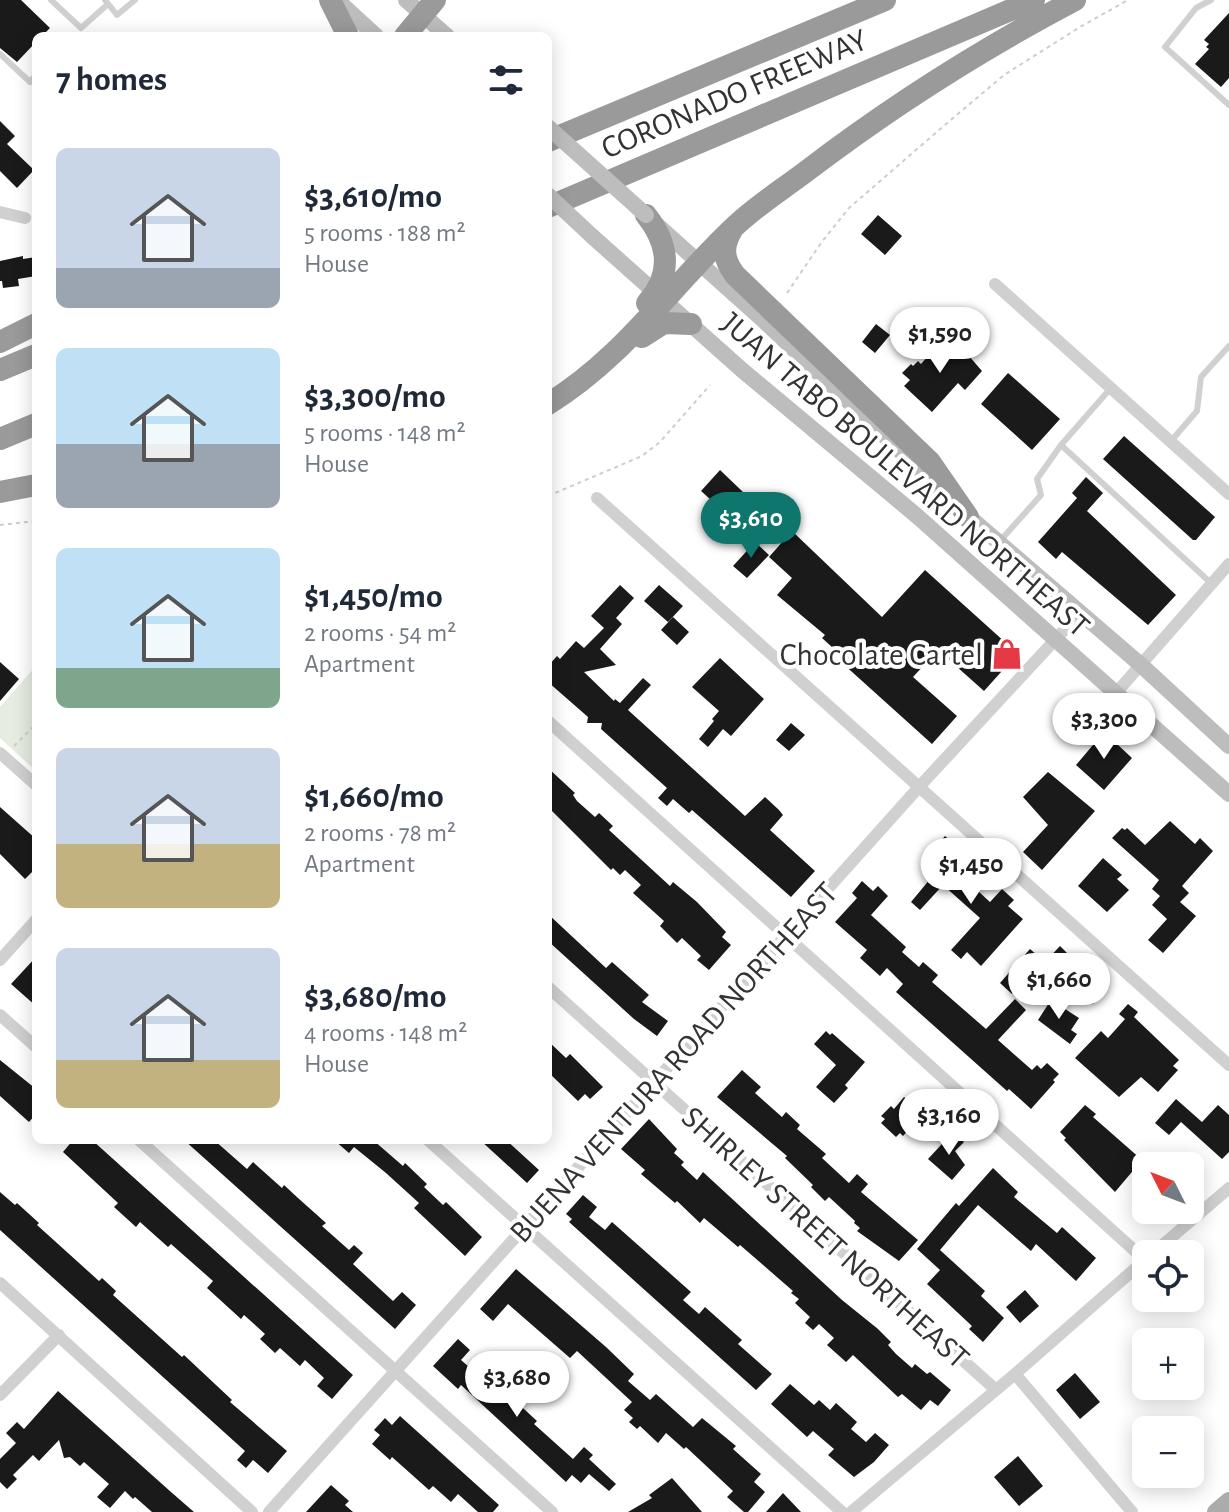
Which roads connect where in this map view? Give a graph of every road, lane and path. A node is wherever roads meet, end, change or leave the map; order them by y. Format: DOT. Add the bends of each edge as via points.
graph roads {
  1 [pos="51,0"];
  2 [pos="135,0"];
  3 [pos="330,0"];
  4 [pos="337,0"];
  5 [pos="885,0"];
  6 [pos="1034,0"];
  7 [pos="1075,0"];
  8 [pos="1128,0"];
  9 [pos="1211,0"];
  10 [pos="107,2"];
  11 [pos="422,5"];
  12 [pos="81,28"];
  13 [pos="77,32"];
  14 [pos="346,32"];
  15 [pos="372,32"];
  16 [pos="407,32"];
  17 [pos="444,32"];
  18 [pos="0,54"];
  19 [pos="32,80"];
  20 [pos="1229,105"];
  21 [pos="552,131"];
  22 [pos="552,139"];
  23 [pos="552,199"];
  24 [pos="552,205"];
  25 [pos="0,212"];
  26 [pos="646,215"];
  27 [pos="25,218"];
  28 [pos="734,227"];
  29 [pos="699,263"];
  30 [pos="995,284"];
  31 [pos="787,293"];
  32 [pos="660,296"];
  33 [pos="691,324"];
  34 [pos="32,326"];
  35 [pos="0,342"];
  36 [pos="1229,346"];
  37 [pos="32,357"];
  38 [pos="0,370"];
  39 [pos="710,385"];
  40 [pos="552,388"];
  41 [pos="1111,388"];
  42 [pos="552,401"];
  43 [pos="552,410"];
  44 [pos="32,426"];
  45 [pos="0,439"];
  46 [pos="1171,441"];
  47 [pos="1061,445"];
  48 [pos="32,486"];
  49 [pos="0,492"];
  50 [pos="552,494"];
  51 [pos="1229,494"];
  52 [pos="597,498"];
  53 [pos="968,517"];
  54 [pos="32,521"];
  55 [pos="0,525"];
  56 [pos="997,544"];
  57 [pos="1229,564"];
  58 [pos="1212,584"];
  59 [pos="1080,613"];
  60 [pos="1055,641"];
  61 [pos="1141,665"];
  62 [pos="1116,693"];
  63 [pos="552,725"];
  64 [pos="32,728"];
  65 [pos="14,746"];
  66 [pos="1229,746"];
  67 [pos="0,753"];
  68 [pos="32,781"];
  69 [pos="919,787"];
  70 [pos="1229,794"];
  71 [pos="32,924"];
  72 [pos="787,935"];
  73 [pos="0,960"];
  74 [pos="552,991"];
  75 [pos="0,1015"];
  76 [pos="32,1043"];
  77 [pos="1229,1065"];
  78 [pos="654,1082"];
  79 [pos="143,1144"];
  80 [pos="432,1144"];
  81 [pos="1229,1188"];
  82 [pos="525,1227"];
  83 [pos="1168,1240"];
  84 [pos="1132,1246"];
  85 [pos="1132,1271"];
  86 [pos="0,1283"];
  87 [pos="59,1335"];
  88 [pos="396,1371"];
  89 [pos="1015,1374"];
  90 [pos="996,1390"];
  91 [pos="0,1395"];
  92 [pos="1229,1501"];
  93 [pos="252,1512"];
  94 [pos="269,1512"];
  95 [pos="552,1512"];
  96 [pos="842,1512"];
  97 [pos="851,1512"];
  98 [pos="1132,1512"];
  99 [pos="1216,1512"];
  1 -- 12 [label="lane"];
  2 -- 10 [label="lane" via="117,15"];
  3 -- 14 [label="highway"];
  4 -- 15 [label="main road"];
  5 -- 22 [label="highway, CORONADO FREEWAY"];
  6 -- 24 [label="highway, CORONADO FREEWAY"];
  7 -- 28 [label="highway" via="881,117"];
  8 -- 31 [label="path" via="1004,75 946,124 849,208"];
  9 -- 20 [label="lane" via="1196,8 1165,47"];
  10 -- 12 [label="lane"];
  11 -- 16 [label="highway"];
  11 -- 17 [label="main road"];
  12 -- 13 [label="lane"];
  18 -- 19 [label="lane"];
  21 -- 26 [label="main road, JUAN TABO BOULEVARD NORTHEAST, bridge"];
  23 -- 32 [label="main road, JUAN TABO BOULEVARD NORTHEAST, bridge"];
  25 -- 27 [label="street"];
  26 -- 29 [label="main road, JUAN TABO BOULEVARD NORTHEAST"];
  26 -- 32 [label="highway" via="665,254"];
  28 -- 29 [label="highway"];
  28 -- 53 [label="highway" via="724,253 735,275 930,462"];
  29 -- 32 [label="highway"];
  29 -- 53 [label="main road, JUAN TABO BOULEVARD NORTHEAST"];
  30 -- 41 [label="street"];
  32 -- 33 [label="main road, JUAN TABO BOULEVARD NORTHEAST"];
  32 -- 40 [label="highway"];
  32 -- 42 [label="highway" via="610,358"];
  33 -- 43 [label="highway" via="652,328 595,381"];
  33 -- 60 [label="main road, JUAN TABO BOULEVARD NORTHEAST"];
  34 -- 35 [label="highway"];
  36 -- 46 [label="lane" via="1201,377 1197,411"];
  37 -- 38 [label="highway"];
  39 -- 50 [label="path" via="642,456"];
  41 -- 46 [label="street"];
  41 -- 47 [label="lane"];
  44 -- 45 [label="highway"];
  46 -- 51 [label="street"];
  47 -- 56 [label="lane" via="1037,479 1041,495"];
  47 -- 58 [label="lane"];
  48 -- 49 [label="highway"];
  52 -- 69 [label="street"];
  53 -- 56 [label="main road, JUAN TABO BOULEVARD NORTHEAST"];
  54 -- 55 [label="path"];
  56 -- 59 [label="main road, JUAN TABO BOULEVARD NORTHEAST"];
  57 -- 58 [label="street"];
  58 -- 61 [label="street"];
  59 -- 60 [label="street, BUENA VENTURA ROAD NORTHEAST"];
  59 -- 61 [label="main road, JUAN TABO BOULEVARD NORTHEAST"];
  60 -- 62 [label="main road, JUAN TABO BOULEVARD NORTHEAST"];
  60 -- 69 [label="street, BUENA VENTURA ROAD NORTHEAST"];
  61 -- 62 [label="street"];
  61 -- 66 [label="main road, JUAN TABO BOULEVARD NORTHEAST"];
  62 -- 70 [label="main road, JUAN TABO BOULEVARD NORTHEAST"];
  63 -- 72 [label="street"];
  64 -- 65 [label="path"];
  67 -- 68 [label="street"];
  69 -- 72 [label="street, BUENA VENTURA ROAD NORTHEAST"];
  69 -- 77 [label="street"];
  71 -- 73 [label="street"];
  72 -- 78 [label="street, BUENA VENTURA ROAD NORTHEAST"];
  72 -- 84 [label="street"];
  74 -- 78 [label="street, SHIRLEY STREET NORTHEAST"];
  75 -- 76 [label="street"];
  78 -- 82 [label="street, BUENA VENTURA ROAD NORTHEAST"];
  78 -- 90 [label="street, SHIRLEY STREET NORTHEAST"];
  79 -- 88 [label="street"];
  80 -- 82 [label="street"];
  81 -- 83 [label="street"];
  82 -- 88 [label="street, BUENA VENTURA ROAD NORTHEAST"];
  82 -- 96 [label="street"];
  85 -- 89 [label="street"];
  86 -- 87 [label="street"];
  87 -- 91 [label="street"];
  87 -- 93 [label="street"];
  88 -- 94 [label="street, BUENA VENTURA ROAD NORTHEAST"];
  88 -- 95 [label="street"];
  89 -- 90 [label="street"];
  89 -- 98 [label="street, SHIRLEY STREET NORTHEAST"];
  90 -- 97 [label="street"];
  92 -- 99 [label="main road"];
}
